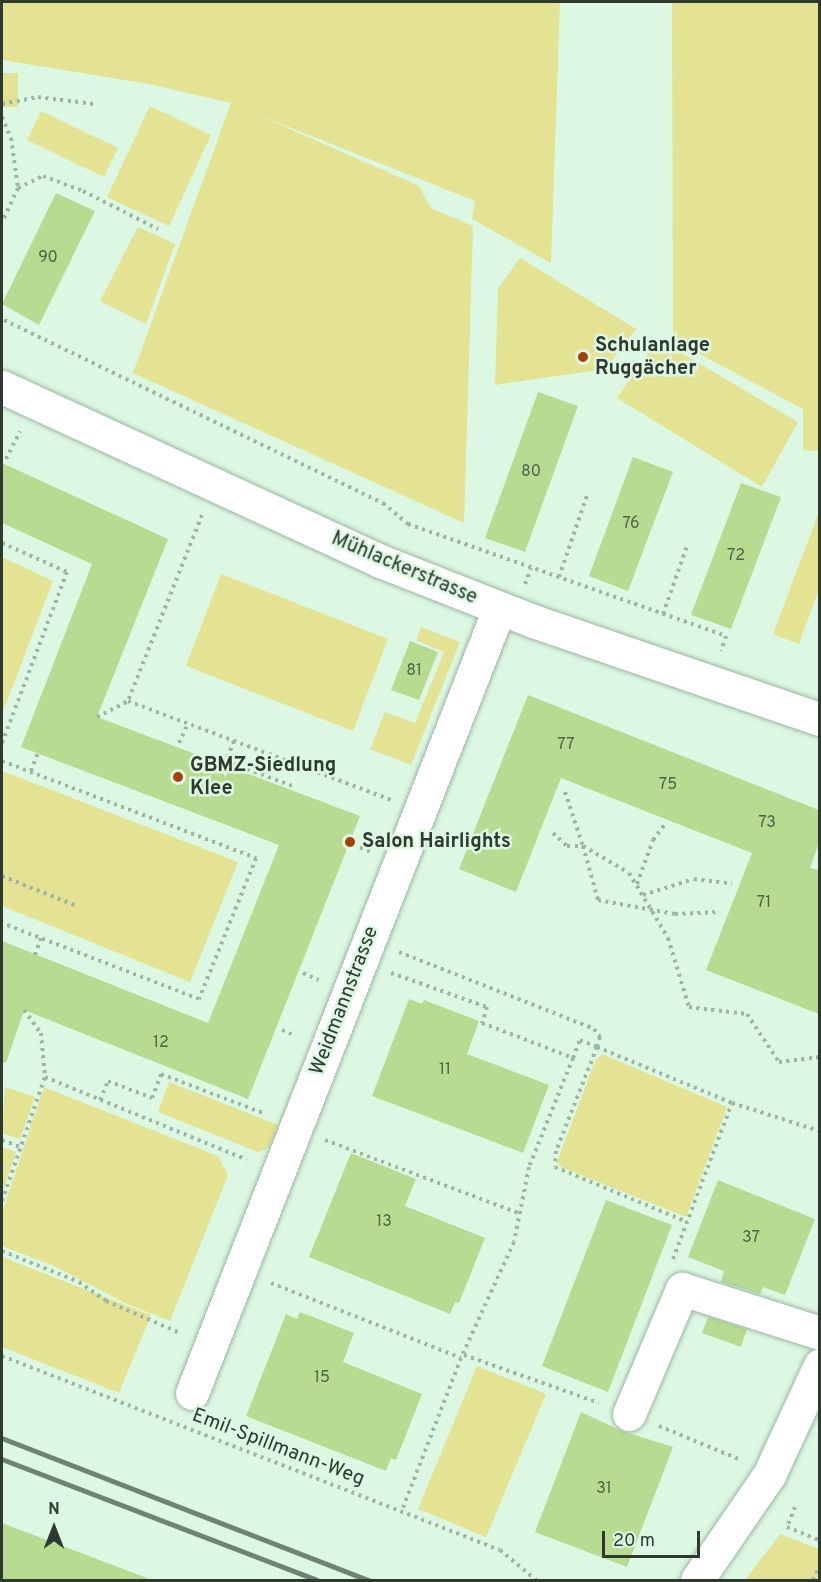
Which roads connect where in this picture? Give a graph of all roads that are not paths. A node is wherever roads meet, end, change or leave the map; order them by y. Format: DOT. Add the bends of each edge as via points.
graph roads {
  1 [pos="2,387"];
  2 [pos="511,599"];
  3 [pos="819,719"];
  4 [pos="819,1333"];
  5 [pos="819,1365"];
  6 [pos="192,1393"];
  7 [pos="629,1414"];
  8 [pos="697,1581"];
  1 -- 2 [label="street, Mühlackerstrasse" via="380,561"];
  2 -- 3 [label="street, Mühlackerstrasse"];
  2 -- 6 [label="street, Weidmannstrasse" via="420,810"];
  4 -- 7 [label="street" via="682,1289"];
  5 -- 8 [label="street" via="769,1475"];
}
